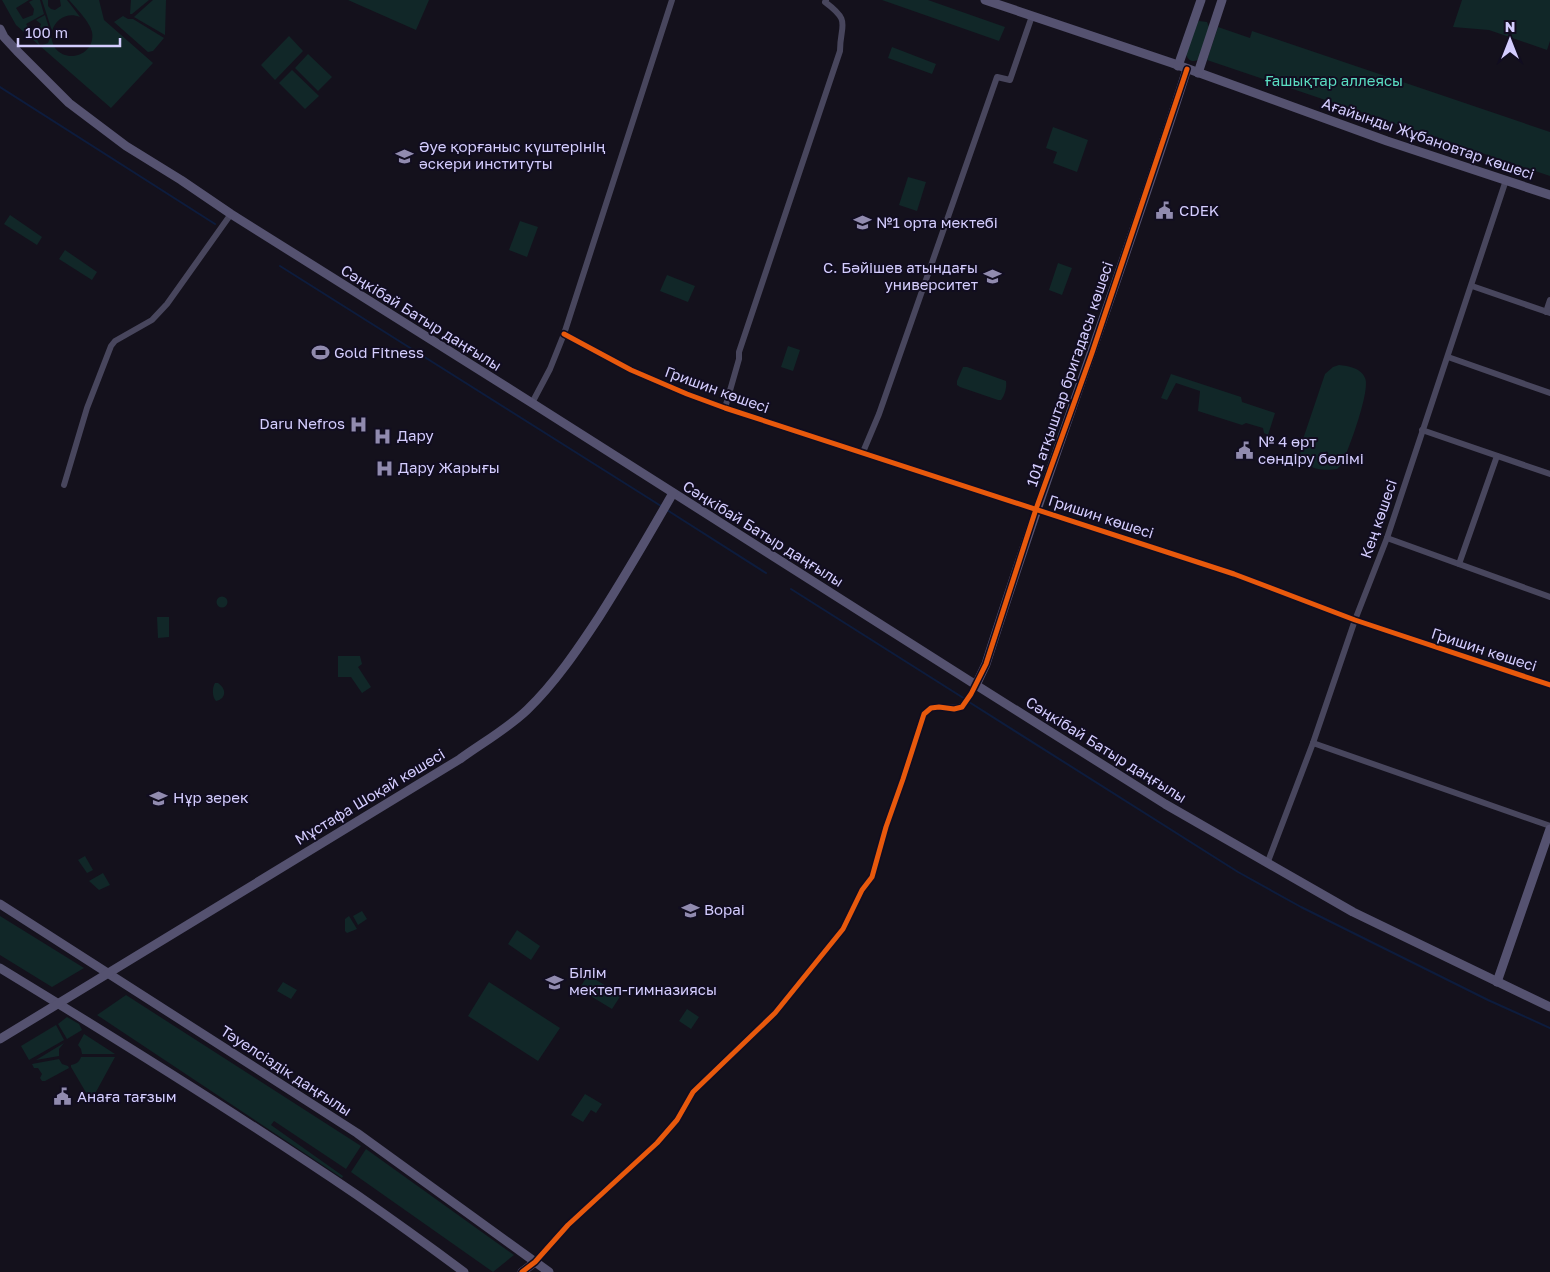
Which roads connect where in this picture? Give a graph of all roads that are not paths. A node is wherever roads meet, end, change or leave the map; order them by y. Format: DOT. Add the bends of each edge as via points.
graph roads {
  1 [pos="672,0"];
  2 [pos="826,0"];
  3 [pos="984,0"];
  4 [pos="1201,0"];
  5 [pos="1222,0"];
  6 [pos="999,2"];
  7 [pos="1032,16"];
  8 [pos="0,29"];
  9 [pos="1178,66"];
  10 [pos="1187,69"];
  11 [pos="1198,73"];
  12 [pos="1506,180"];
  13 [pos="1550,195"];
  14 [pos="231,214"];
  15 [pos="1472,286"];
  16 [pos="1550,300"];
  17 [pos="1548,313"];
  18 [pos="564,334"];
  19 [pos="1448,357"];
  20 [pos="1550,392"];
  21 [pos="532,403"];
  22 [pos="725,408"];
  23 [pos="1422,430"];
  24 [pos="863,452"];
  25 [pos="1497,456"];
  26 [pos="1550,474"];
  27 [pos="64,485"];
  28 [pos="673,494"];
  29 [pos="1036,509"];
  30 [pos="1387,538"];
  31 [pos="1459,564"];
  32 [pos="1550,595"];
  33 [pos="1355,620"];
  34 [pos="1550,685"];
  35 [pos="976,686"];
  36 [pos="1313,743"];
  37 [pos="1550,828"];
  38 [pos="1267,864"];
  39 [pos="0,904"];
  40 [pos="0,968"];
  41 [pos="109,973"];
  42 [pos="1498,982"];
  43 [pos="59,1003"];
  44 [pos="1550,1007"];
  45 [pos="0,1039"];
  46 [pos="535,1262"];
  47 [pos="464,1272"];
  48 [pos="522,1272"];
  49 [pos="549,1272"];
  1 -- 18 [label="street"];
  2 -- 22 [label="street" via="840,15 844,25 840,51 742,344"];
  3 -- 6 [label="street, Ағайынды Жұбановтар көшесі"];
  4 -- 9 [label="street"];
  5 -- 11 [label="street"];
  6 -- 7 [label="street, Ағайынды Жұбановтар көшесі"];
  7 -- 9 [label="street, Ағайынды Жұбановтар көшесі"];
  7 -- 24 [label="street" via="1010,80 997,77"];
  8 -- 14 [label="street, Сәңкібай Батыр даңғылы" via="17,51 70,104 126,146"];
  9 -- 10 [label="street, Ағайынды Жұбановтар көшесі"];
  10 -- 11 [label="street, Ағайынды Жұбановтар көшесі"];
  10 -- 29 [label="street, 101 атқыштар бригадасы көшесі" via="1090,360"];
  11 -- 12 [label="street, Ағайынды Жұбановтар көшесі"];
  12 -- 13 [label="street, Ағайынды Жұбановтар көшесі"];
  12 -- 15 [label="street, Кең көшесі"];
  14 -- 21 [label="street, Сәңкібай Батыр даңғылы"];
  14 -- 27 [label="street" via="167,304 152,320 111,346"];
  15 -- 17 [label="street"];
  15 -- 19 [label="street, Кең көшесі"];
  16 -- 17 [label="street"];
  18 -- 21 [label="street"];
  18 -- 22 [label="street, Гришин көшесі" via="631,370"];
  19 -- 20 [label="street"];
  19 -- 23 [label="street, Кең көшесі"];
  21 -- 28 [label="street, Сәңкібай Батыр даңғылы"];
  22 -- 24 [label="street, Гришин көшесі"];
  23 -- 25 [label="street"];
  23 -- 30 [label="street, Кең көшесі"];
  24 -- 29 [label="street, Гришин көшесі"];
  25 -- 26 [label="street"];
  25 -- 31 [label="street"];
  28 -- 35 [label="street, Сәңкібай Батыр даңғылы"];
  28 -- 41 [label="street, Мұстафа Шоқай көшесі" via="578,648 527,709 460,759"];
  29 -- 33 [label="street, Гришин көшесі" via="1234,574"];
  29 -- 35 [label="street, 101 атқыштар бригадасы көшесі"];
  30 -- 31 [label="street"];
  30 -- 33 [label="street, Кең көшесі"];
  31 -- 32 [label="street"];
  33 -- 34 [label="street, Гришин көшесі"];
  33 -- 36 [label="street, Кең көшесі"];
  35 -- 38 [label="street, Сәңкібай Батыр даңғылы"];
  35 -- 46 [label="street" via="962,707 931,708 924,714 872,876 843,929 775,1013 693,1092 677,1120 657,1143 568,1225"];
  36 -- 37 [label="street"];
  36 -- 38 [label="street, Кең көшесі"];
  37 -- 42 [label="street"];
  38 -- 42 [label="street, Сәңкібай Батыр даңғылы" via="1353,912"];
  39 -- 41 [label="street, Тәуелсіздік даңғылы"];
  40 -- 43 [label="street"];
  41 -- 43 [label="street, Мұстафа Шоқай көшесі"];
  41 -- 46 [label="street, Тәуелсіздік даңғылы" via="357,1133"];
  42 -- 44 [label="street, Сәңкібай Батыр даңғылы"];
  43 -- 45 [label="street, Мұстафа Шоқай көшесі"];
  43 -- 47 [label="street" via="183,1080 358,1196"];
  46 -- 48 [label="street"];
  46 -- 49 [label="street, Тәуелсіздік даңғылы"];
}
